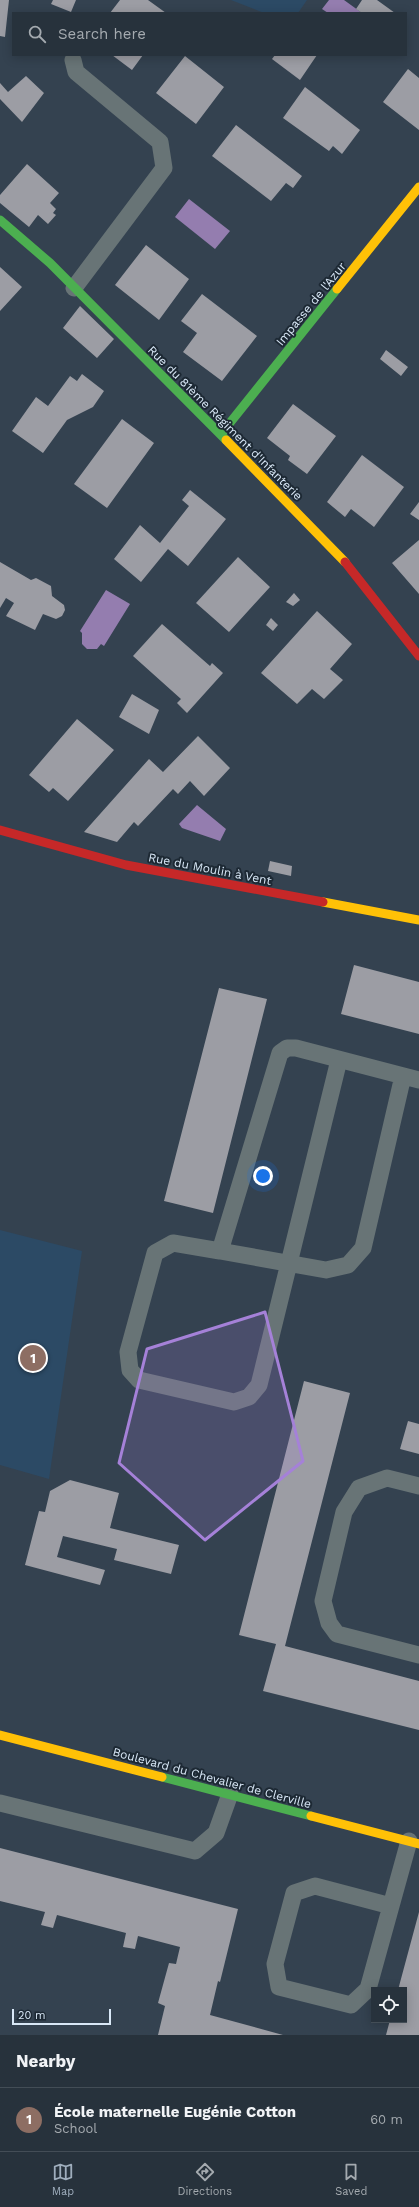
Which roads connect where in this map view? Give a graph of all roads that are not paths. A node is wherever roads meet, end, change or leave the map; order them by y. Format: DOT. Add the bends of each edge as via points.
graph roads {
  1 [pos="73,60"];
  2 [pos="419,187"];
  3 [pos="0,220"];
  4 [pos="74,288"];
  5 [pos="221,434"];
  6 [pos="419,656"];
  7 [pos="0,830"];
  8 [pos="419,920"];
  9 [pos="339,1060"];
  10 [pos="411,1078"];
  11 [pos="220,1251"];
  12 [pos="290,1263"];
  13 [pos="419,1486"];
  14 [pos="419,1655"];
  15 [pos="0,1735"];
  16 [pos="230,1794"];
  17 [pos="0,1803"];
  18 [pos="414,1843"];
  19 [pos="390,1906"];
  1 -- 4 [label="lane" via="76,72 160,142 164,168"];
  2 -- 5 [label="street, Impasse de l'Azur"];
  3 -- 4 [label="street, Rue du 81ème Régiment d'Infanterie" via="50,263"];
  4 -- 5 [label="street, Rue du 81ème Régiment d'Infanterie"];
  5 -- 6 [label="street, Rue du 81ème Régiment d'Infanterie" via="353,571"];
  7 -- 8 [label="street, Rue du Moulin à Vent" via="126,865"];
  9 -- 10 [label="lane"];
  9 -- 11 [label="lane" via="296,1048 287,1048 280,1053"];
  9 -- 12 [label="lane"];
  10 -- 12 [label="lane" via="363,1248 348,1265 326,1270"];
  11 -- 12 [label="lane"];
  11 -- 12 [label="lane" via="172,1243 155,1253 128,1352 130,1370 139,1380 234,1402 249,1397 259,1385"];
  13 -- 14 [label="lane" via="387,1478 359,1488 344,1512 323,1601 329,1623 338,1634"];
  15 -- 16 [label="street, Boulevard du Chevalier de Clerville"];
  16 -- 17 [label="lane" via="216,1833 195,1851"];
  16 -- 18 [label="street, Boulevard du Chevalier de Clerville"];
  18 -- 19 [label="lane"];
  19 -- 19 [label="lane" via="368,1989 351,2005 279,1988 275,1964 294,1893 314,1886"];
}
